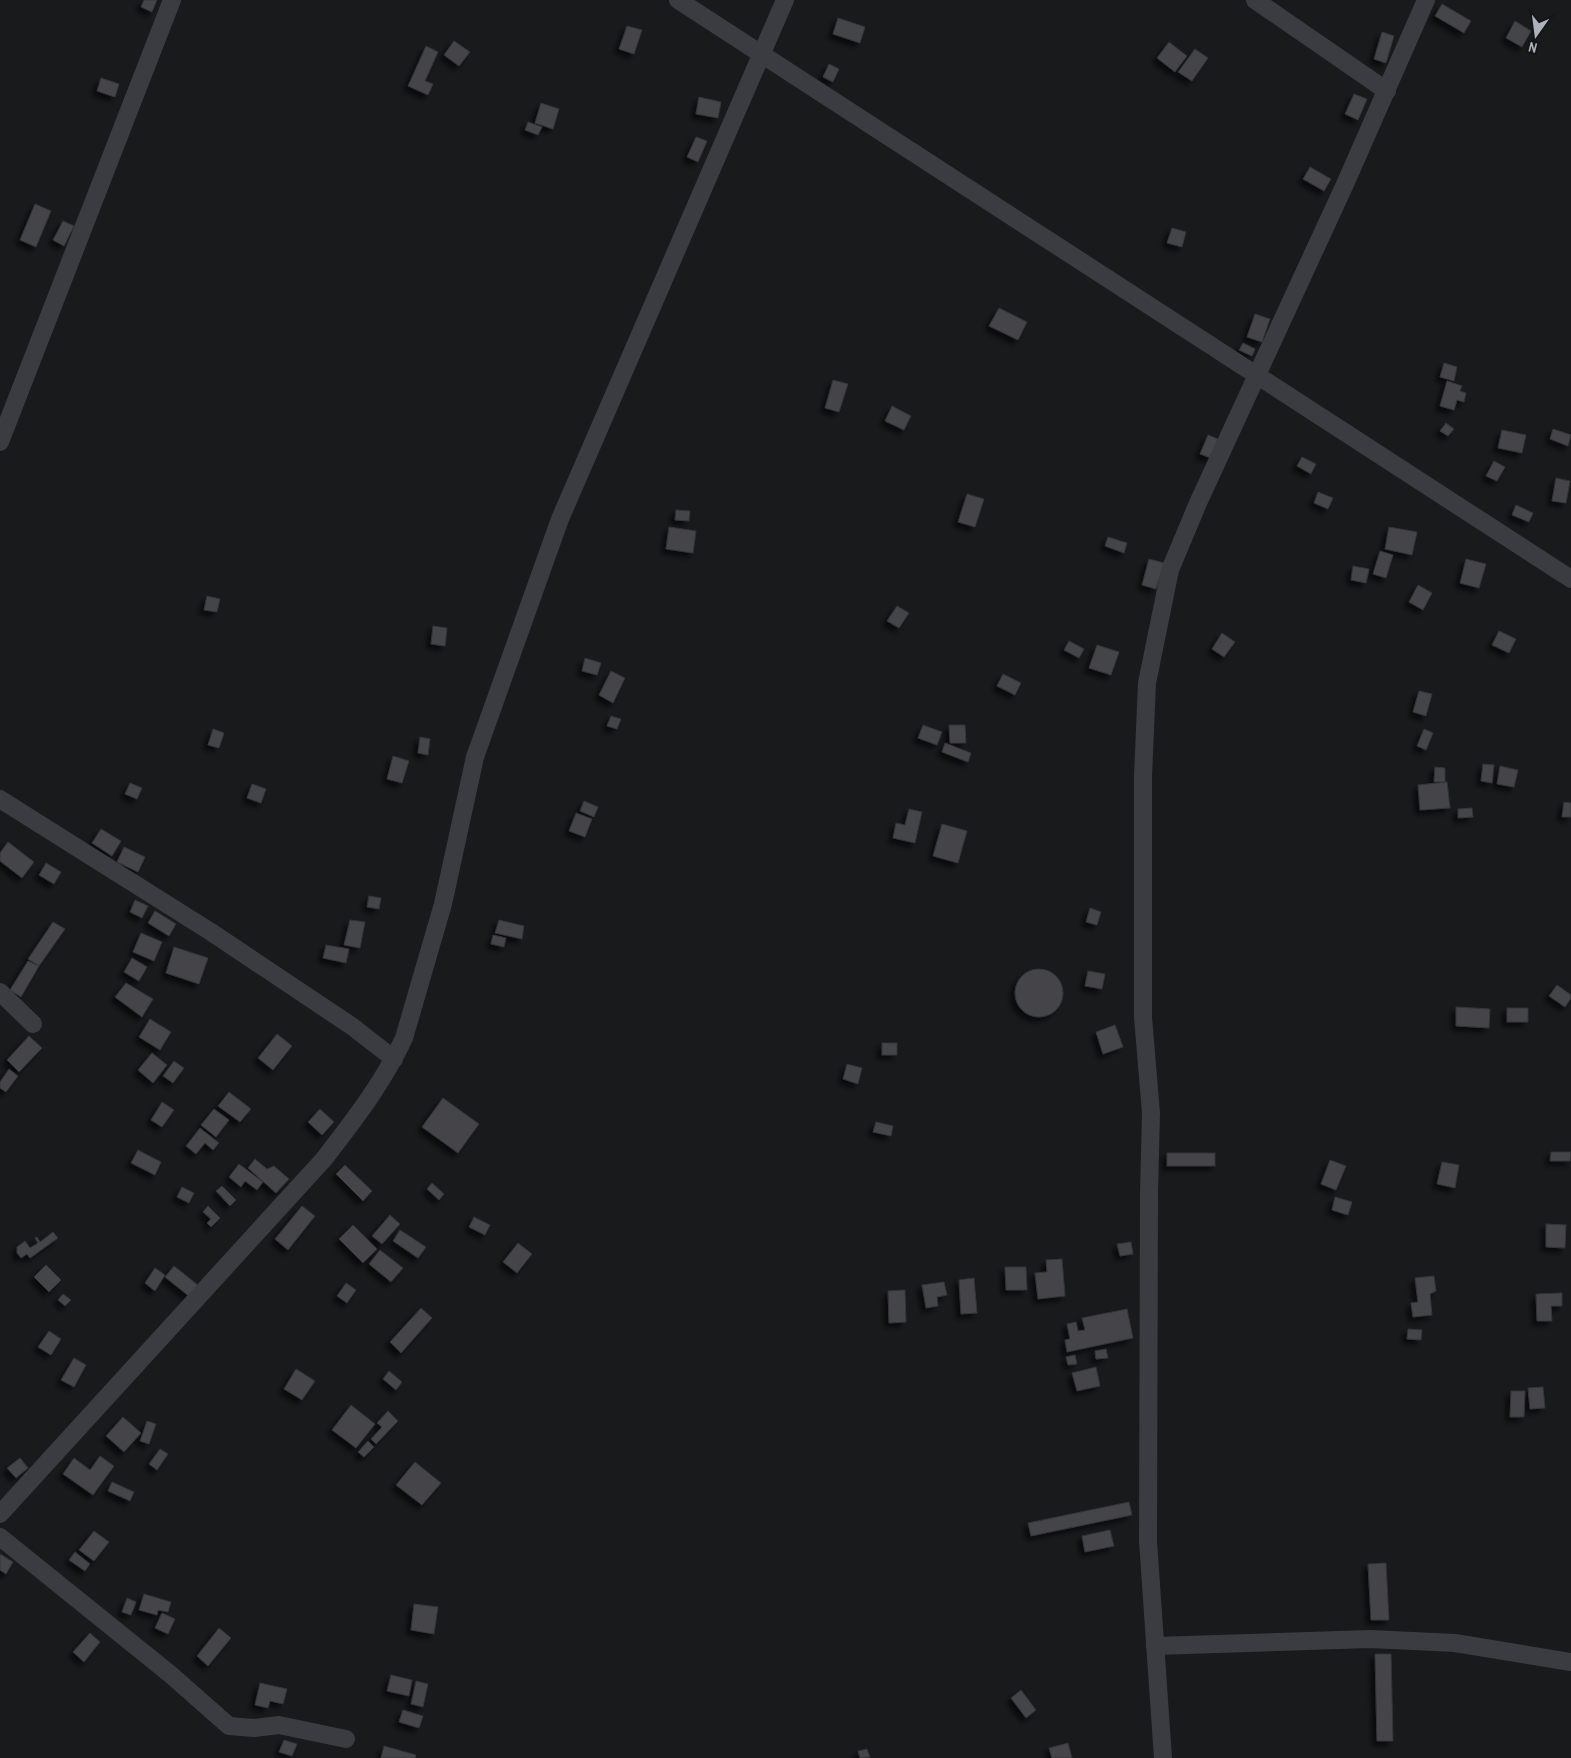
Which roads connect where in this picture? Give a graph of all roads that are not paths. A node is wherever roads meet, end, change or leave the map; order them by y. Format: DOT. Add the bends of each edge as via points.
graph roads {
  1 [pos="172,0"];
  2 [pos="678,0"];
  3 [pos="786,0"];
  4 [pos="1255,0"];
  5 [pos="1426,0"];
  6 [pos="762,55"];
  7 [pos="1387,91"];
  8 [pos="1256,374"];
  9 [pos="0,442"];
  10 [pos="1571,579"];
  11 [pos="0,799"];
  12 [pos="0,992"];
  13 [pos="33,1024"];
  14 [pos="394,1059"];
  15 [pos="0,1514"];
  16 [pos="0,1537"];
  17 [pos="1155,1646"];
  18 [pos="1571,1662"];
  19 [pos="346,1739"];
  20 [pos="1163,1758"];
  1 -- 9 [label="street"];
  2 -- 6 [label="street"];
  3 -- 6 [label="street"];
  4 -- 7 [label="street"];
  5 -- 7 [label="street"];
  6 -- 8 [label="street"];
  6 -- 14 [label="street" via="560,519 474,757 443,904 404,1038"];
  7 -- 8 [label="street"];
  8 -- 10 [label="street"];
  8 -- 17 [label="street" via="1170,570 1147,683 1143,776 1143,1017 1151,1113 1148,1541"];
  11 -- 14 [label="street" via="211,932 353,1027"];
  12 -- 13 [label="street"];
  14 -- 15 [label="street" via="324,1158"];
  16 -- 19 [label="street" via="170,1674 229,1726 279,1725"];
  17 -- 18 [label="street" via="1370,1639 1455,1643"];
  17 -- 20 [label="street"];
}
